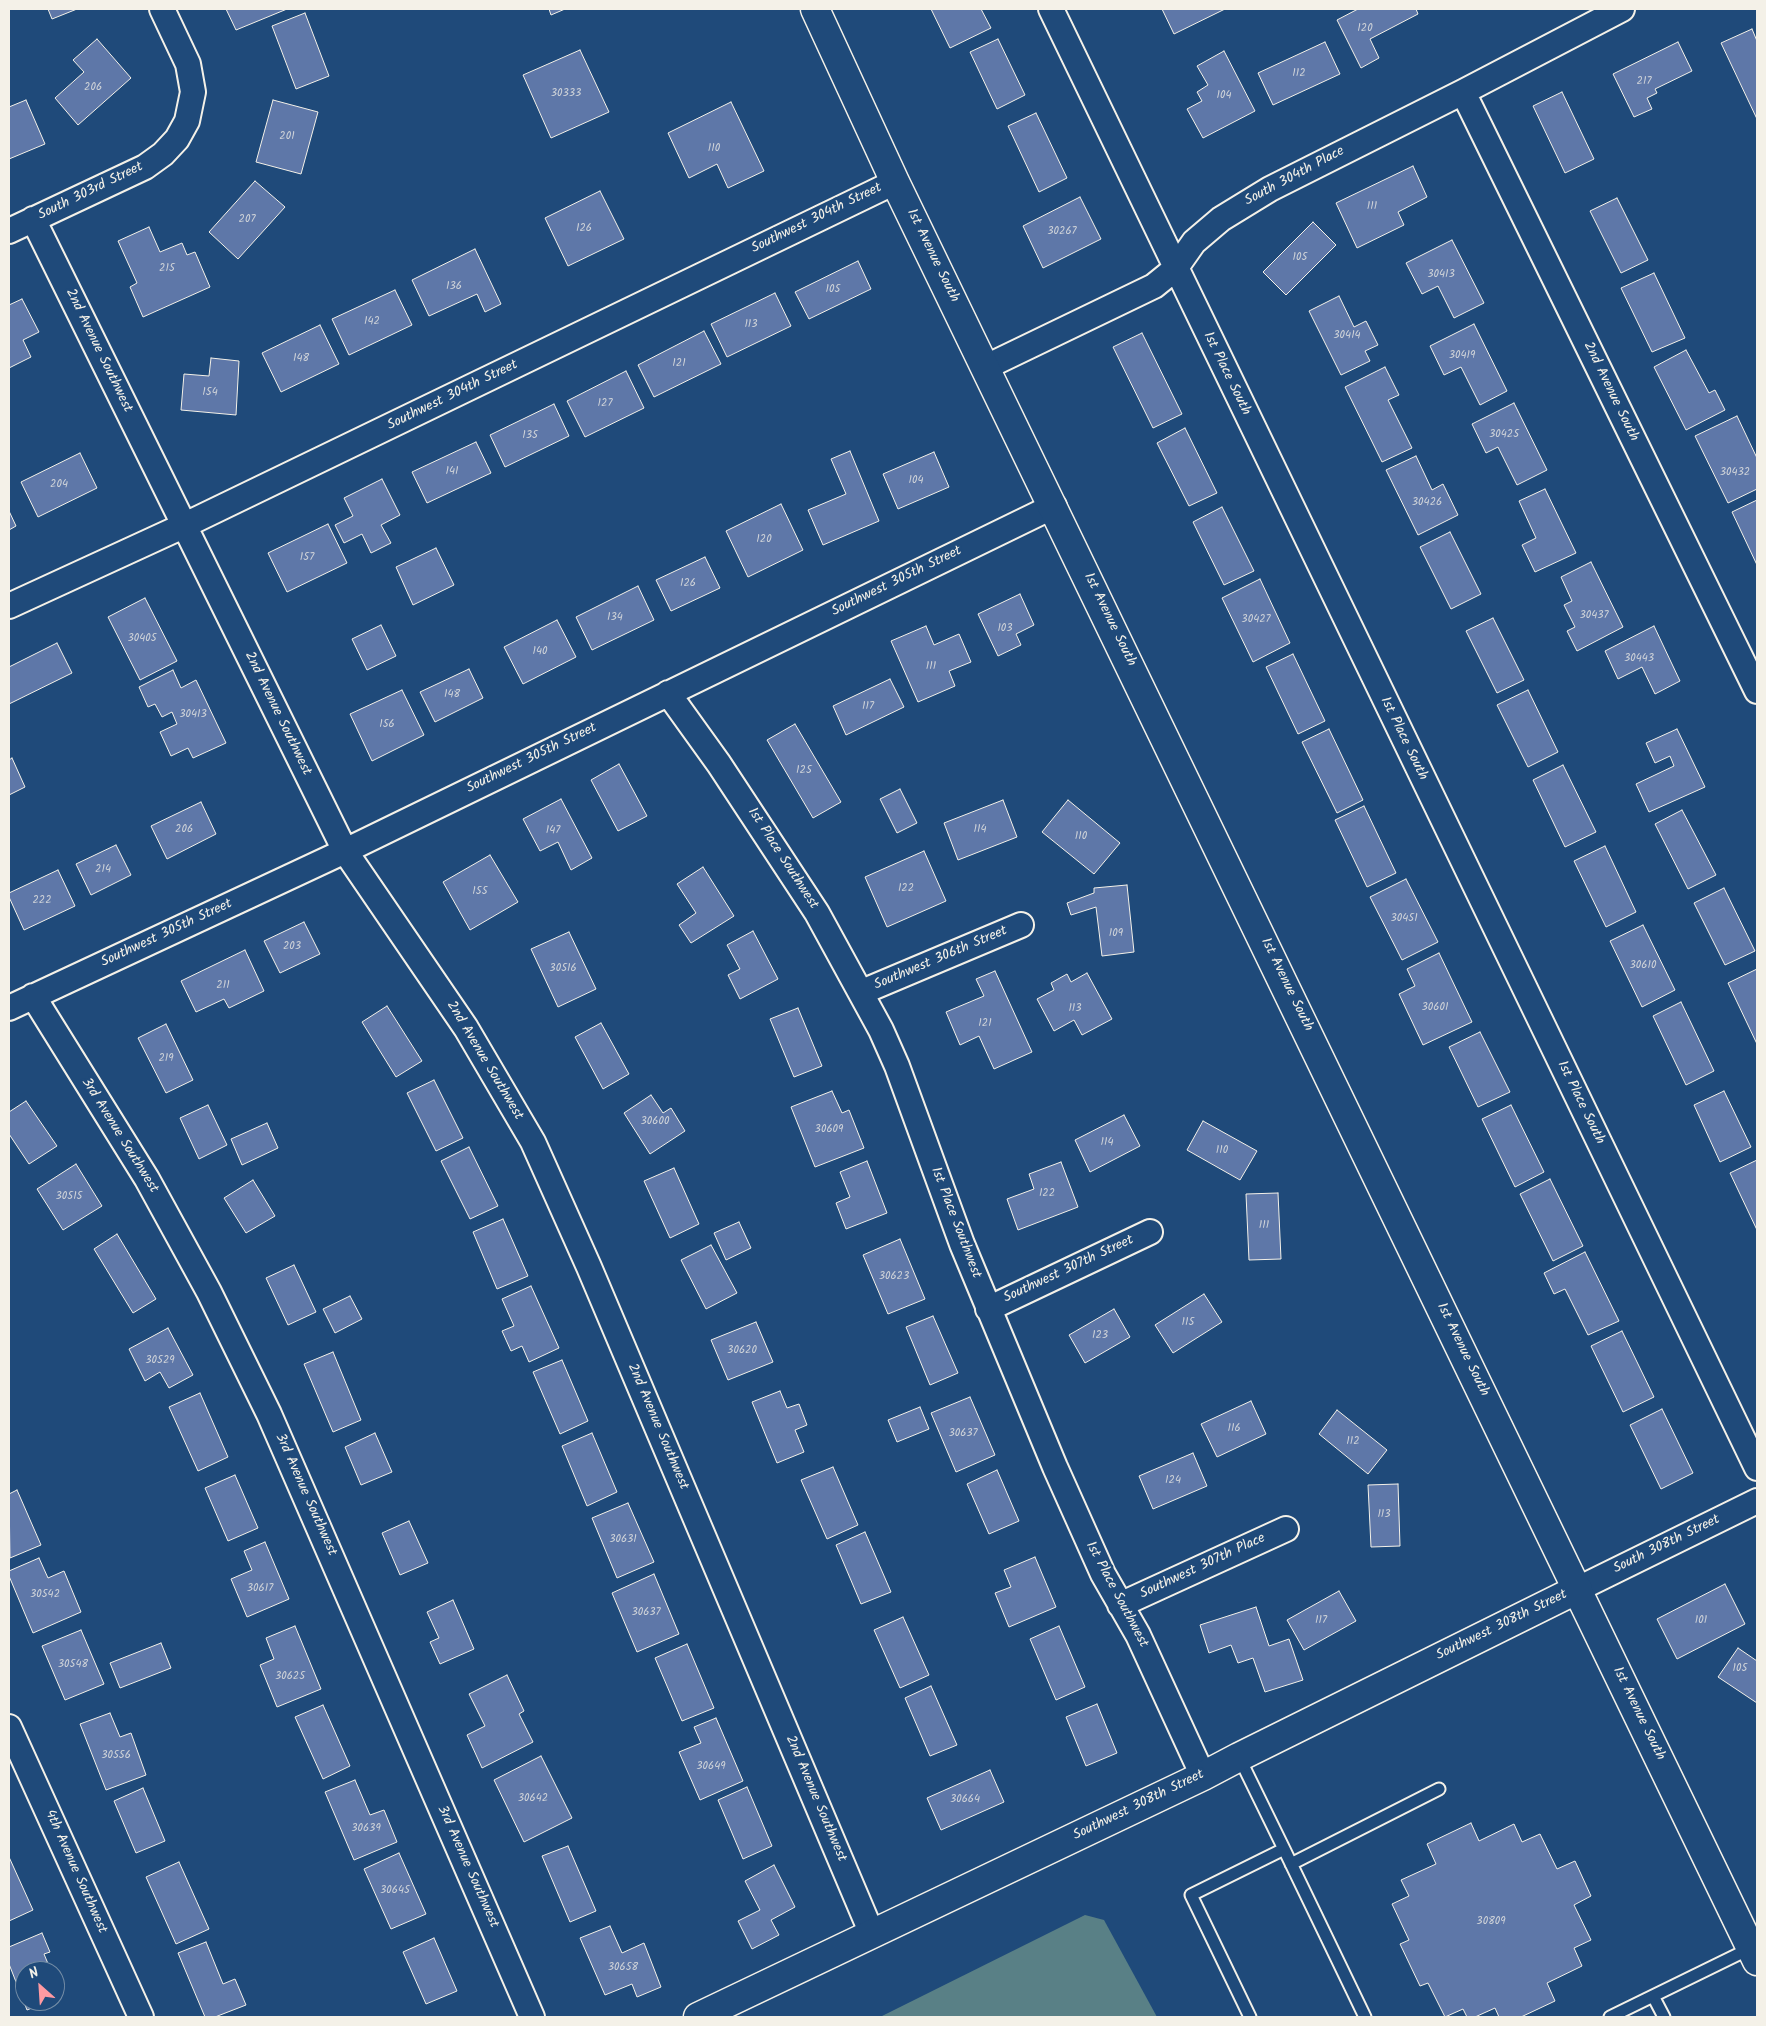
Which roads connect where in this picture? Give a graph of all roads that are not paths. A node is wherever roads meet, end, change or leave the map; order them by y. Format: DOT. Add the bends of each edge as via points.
graph roads {
  1 [pos="162,9"];
  2 [pos="815,9"];
  3 [pos="1051,9"];
  4 [pos="1622,9"];
  5 [pos="1463,92"];
  6 [pos="895,182"];
  7 [pos="34,219"];
  8 [pos="9,231"];
  9 [pos="1175,269"];
  10 [pos="986,367"];
  11 [pos="1054,506"];
  12 [pos="183,526"];
  13 [pos="9,606"];
  14 [pos="1757,691"];
  15 [pos="668,692"];
  16 [pos="345,851"];
  17 [pos="1021,925"];
  18 [pos="862,992"];
  19 [pos="33,996"];
  20 [pos="9,1008"];
  21 [pos="1150,1232"];
  22 [pos="988,1309"];
  23 [pos="1757,1468"];
  24 [pos="1757,1501"];
  25 [pos="1286,1529"];
  26 [pos="1578,1589"];
  27 [pos="1120,1606"];
  28 [pos="9,1727"];
  29 [pos="1239,1757"];
  30 [pos="1203,1776"];
  31 [pos="1439,1789"];
  32 [pos="1284,1850"];
  33 [pos="1291,1864"];
  34 [pos="872,1934"];
  35 [pos="1754,1955"];
  36 [pos="1653,1996"];
  37 [pos="141,2017"];
  38 [pos="532,2017"];
  39 [pos="698,2017"];
  40 [pos="1250,2017"];
  41 [pos="1365,2017"];
  42 [pos="1610,2017"];
  43 [pos="1664,2017"];
  1 -- 7 [label="street, South 303rd Street" via="188,64 193,92 186,121 177,139 144,167"];
  2 -- 6 [label="main road, 1st Avenue South"];
  3 -- 9 [label="street, 1st Place South"];
  4 -- 5 [label="street, South 304th Place"];
  5 -- 9 [label="street, South 304th Place" via="1270,189 1221,219 1194,242"];
  5 -- 14 [label="street, 2nd Avenue South"];
  6 -- 10 [label="main road, 1st Avenue South"];
  6 -- 12 [label="street, Southwest 304th Street"];
  7 -- 8 [label="street, South 303rd Street"];
  7 -- 12 [label="street, 2nd Avenue Southwest"];
  9 -- 10 [label="street, South 304th Place" via="1154,286"];
  9 -- 23 [label="street, 1st Place South"];
  10 -- 11 [label="main road, 1st Avenue South"];
  11 -- 15 [label="street, Southwest 305th Street"];
  11 -- 26 [label="main road, 1st Avenue South"];
  12 -- 13 [label="street, Southwest 304th Street"];
  12 -- 16 [label="street, 2nd Avenue Southwest"];
  15 -- 16 [label="street, Southwest 305th Street"];
  15 -- 18 [label="street, 1st Place Southwest" via="772,843"];
  16 -- 19 [label="street, Southwest 305th Street"];
  16 -- 34 [label="street, 2nd Avenue Southwest" via="466,1028 533,1142"];
  17 -- 18 [label="street, Southwest 306th Street"];
  18 -- 22 [label="street, 1st Place Southwest" via="898,1066 936,1176"];
  19 -- 20 [label="street, Southwest 305th Street"];
  19 -- 38 [label="street, 3rd Avenue Southwest" via="147,1179 210,1292 265,1405"];
  21 -- 22 [label="street, Southwest 307th Street"];
  22 -- 27 [label="street, 1st Place Southwest" via="1086,1541"];
  24 -- 26 [label="street, South 308th Street"];
  25 -- 27 [label="street, Southwest 307th Place"];
  26 -- 29 [label="main road, Southwest 308th Street"];
  26 -- 35 [label="main road, 1st Avenue South"];
  27 -- 30 [label="street, 1st Place Southwest" via="1138,1634"];
  28 -- 37 [label="street, 4th Avenue Southwest"];
  29 -- 30 [label="main road, Southwest 308th Street"];
  29 -- 32 [label="lane"];
  30 -- 34 [label="main road, Southwest 308th Street"];
  31 -- 33 [label="lane"];
  32 -- 33 [label="lane"];
  32 -- 40 [label="lane" via="1191,1895"];
  33 -- 41 [label="lane"];
  34 -- 39 [label="main road, Southwest 308th Street"];
  35 -- 36 [label="lane"];
  36 -- 42 [label="lane"];
  36 -- 43 [label="lane"];
}
